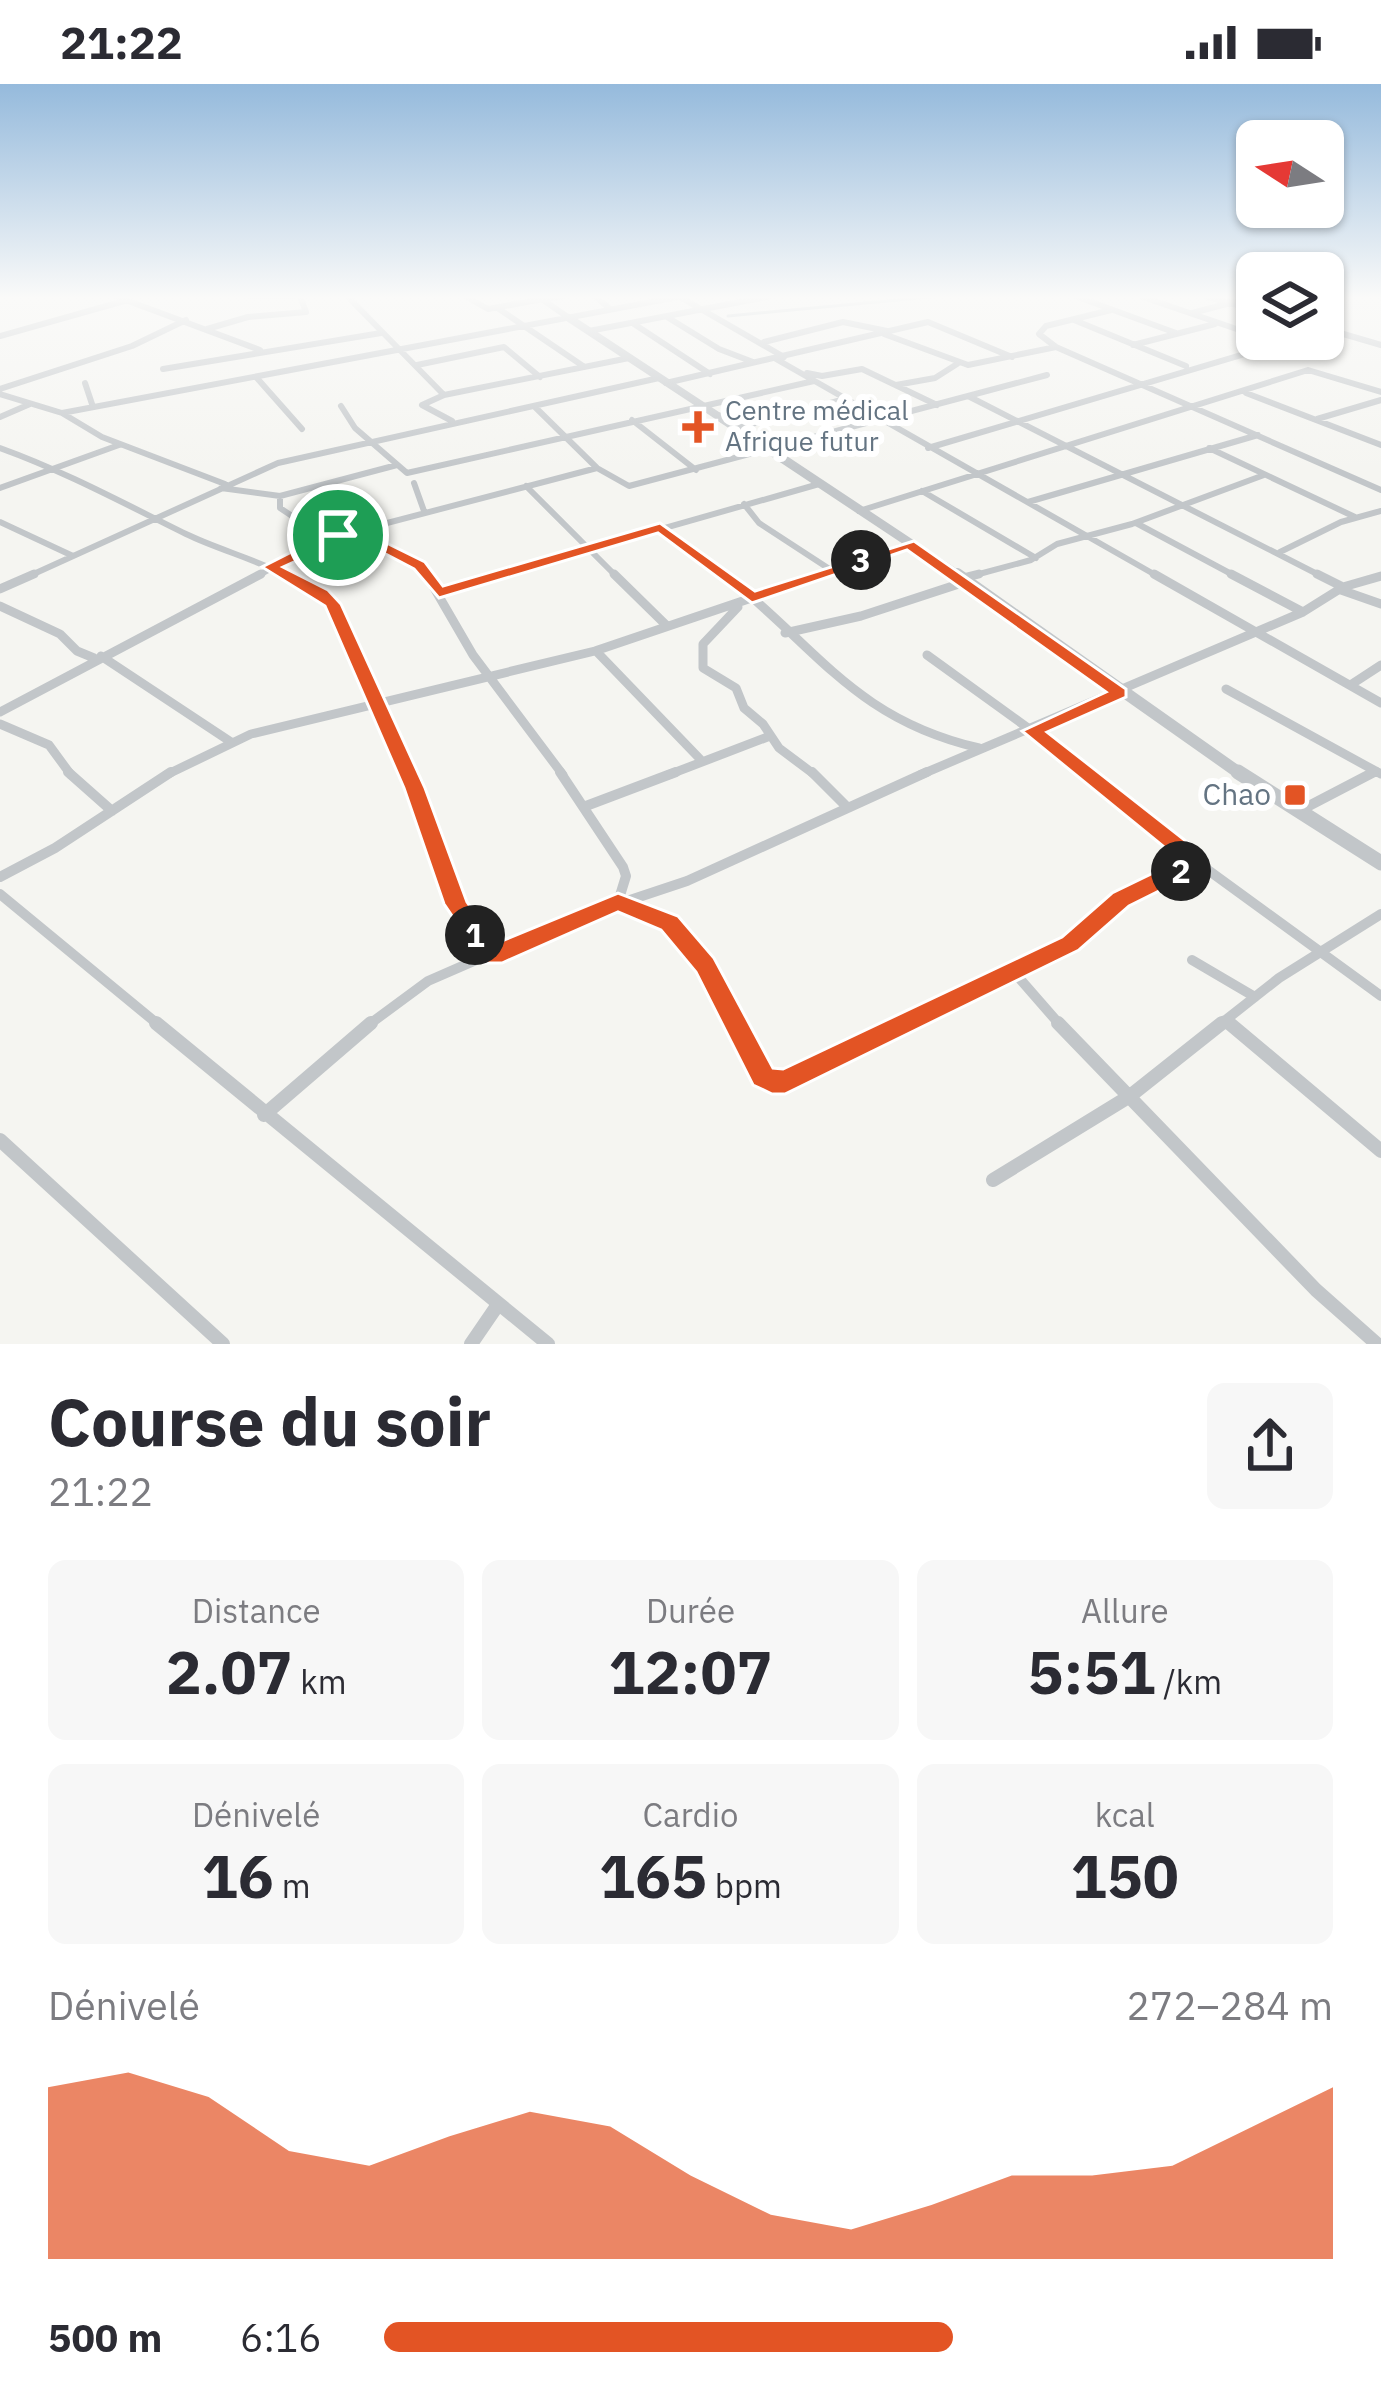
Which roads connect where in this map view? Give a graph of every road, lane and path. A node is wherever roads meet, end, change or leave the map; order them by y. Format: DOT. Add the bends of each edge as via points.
graph roads {
  1 [pos="106,355"];
  2 [pos="243,355"];
  3 [pos="377,355"];
  4 [pos="407,355"];
  5 [pos="466,355"];
  6 [pos="513,355"];
  7 [pos="567,355"];
  8 [pos="623,355"];
  9 [pos="681,355"];
  10 [pos="731,355"];
  11 [pos="777,355"];
  12 [pos="793,355"];
  13 [pos="936,355"];
  14 [pos="1007,355"];
  15 [pos="1022,355"];
  16 [pos="1074,355"];
  17 [pos="1158,355"];
  18 [pos="1233,355"];
  19 [pos="1012,357"];
  20 [pos="628,358"];
  21 [pos="780,358"];
  22 [pos="758,363"];
  23 [pos="957,364"];
  24 [pos="417,365"];
  25 [pos="1186,366"];
  26 [pos="585,367"];
  27 [pos="163,369"];
  28 [pos="798,371"];
  29 [pos="710,374"];
  30 [pos="1048,375"];
  31 [pos="256,377"];
  32 [pos="540,377"];
  33 [pos="814,380"];
  34 [pos="663,381"];
  35 [pos="85,383"];
  36 [pos="1141,383"];
  37 [pos="896,385"];
  38 [pos="0,391"];
  39 [pos="1243,392"];
  40 [pos="444,395"];
  41 [pos="968,396"];
  42 [pos="1381,396"];
  43 [pos="844,399"];
  44 [pos="30,404"];
  45 [pos="699,404"];
  46 [pos="1366,404"];
  47 [pos="341,406"];
  48 [pos="535,406"];
  49 [pos="942,406"];
  50 [pos="1195,406"];
  51 [pos="93,407"];
  52 [pos="1381,410"];
  53 [pos="62,413"];
  54 [pos="0,416"];
  55 [pos="1019,419"];
  56 [pos="1316,419"];
  57 [pos="632,420"];
  58 [pos="452,421"];
  59 [pos="883,422"];
  60 [pos="302,428"];
  61 [pos="737,428"];
  62 [pos="1258,435"];
  63 [pos="562,438"];
  64 [pos="370,441"];
  65 [pos="123,444"];
  66 [pos="1066,445"];
  67 [pos="1381,445"];
  68 [pos="0,448"];
  69 [pos="928,448"];
  70 [pos="1209,448"];
  71 [pos="771,451"];
  72 [pos="397,465"];
  73 [pos="597,468"];
  74 [pos="55,470"];
  75 [pos="696,470"];
  76 [pos="973,473"];
  77 [pos="1264,475"];
  78 [pos="1124,476"];
  79 [pos="414,484"];
  80 [pos="819,484"];
  81 [pos="221,486"];
  82 [pos="526,486"];
  83 [pos="0,488"];
  84 [pos="921,490"];
  85 [pos="1381,490"];
  86 [pos="280,496"];
  87 [pos="1028,502"];
  88 [pos="744,504"];
  89 [pos="1184,505"];
  90 [pos="424,511"];
  91 [pos="859,511"];
  92 [pos="1381,511"];
  93 [pos="159,517"];
  94 [pos="1355,517"];
  95 [pos="0,522"];
  96 [pos="1136,523"];
  97 [pos="660,528"];
  98 [pos="352,531"];
  99 [pos="338,535"];
  100 [pos="1085,536"];
  101 [pos="909,544"];
  102 [pos="591,547"];
  103 [pos="1280,553"];
  104 [pos="73,556"];
  105 [pos="1036,558"];
  106 [pos="271,567"];
  107 [pos="831,570"];
  108 [pos="1381,576"];
  109 [pos="965,580"];
  110 [pos="1341,588"];
  111 [pos="0,589"];
  112 [pos="439,592"];
  113 [pos="748,599"];
  114 [pos="1381,604"];
  115 [pos="0,606"];
  116 [pos="1303,612"];
  117 [pos="666,625"];
  118 [pos="1256,631"];
  119 [pos="785,633"];
  120 [pos="595,651"];
  121 [pos="927,655"];
  122 [pos="98,657"];
  123 [pos="1381,665"];
  124 [pos="491,675"];
  125 [pos="1352,684"];
  126 [pos="1226,689"];
  127 [pos="1120,693"];
  128 [pos="376,703"];
  129 [pos="1381,704"];
  130 [pos="0,712"];
  131 [pos="0,724"];
  132 [pos="1032,731"];
  133 [pos="770,736"];
  134 [pos="231,742"];
  135 [pos="984,748"];
  136 [pos="700,759"];
  137 [pos="1379,771"];
  138 [pos="586,806"];
  139 [pos="848,808"];
  140 [pos="1303,809"];
  141 [pos="112,811"];
  142 [pos="1197,862"];
  143 [pos="1381,863"];
  144 [pos="0,877"];
  145 [pos="0,894"];
  146 [pos="618,902"];
  147 [pos="1381,914"];
  148 [pos="1325,953"];
  149 [pos="493,956"];
  150 [pos="1192,960"];
  151 [pos="1013,971"];
  152 [pos="1381,996"];
  153 [pos="1255,997"];
  154 [pos="1226,1020"];
  155 [pos="1130,1096"];
  156 [pos="264,1115"];
  157 [pos="0,1140"];
  158 [pos="1381,1151"];
  159 [pos="993,1180"];
  160 [pos="497,1306"];
  161 [pos="224,1344"];
  162 [pos="471,1344"];
  163 [pos="548,1344"];
  164 [pos="1377,1344"];
  1 -- 38 [label="street"];
  2 -- 27 [label="street"];
  3 -- 31 [label="street"];
  4 -- 24 [label="street"];
  5 -- 24 [label="street"];
  6 -- 32 [label="street"];
  7 -- 26 [label="street"];
  8 -- 20 [label="street"];
  9 -- 29 [label="street"];
  10 -- 22 [label="street"];
  11 -- 21 [label="street"];
  12 -- 21 [label="street"];
  13 -- 23 [label="street"];
  14 -- 19 [label="street"];
  15 -- 19 [label="street"];
  16 -- 36 [label="street"];
  17 -- 25 [label="street"];
  18 -- 25 [label="street"];
  19 -- 23 [label="street"];
  20 -- 26 [label="street"];
  20 -- 34 [label="street"];
  21 -- 22 [label="street"];
  21 -- 28 [label="street"];
  22 -- 29 [label="street"];
  23 -- 37 [label="street" via="935,378"];
  24 -- 40 [label="street"];
  25 -- 36 [label="street"];
  26 -- 32 [label="street"];
  28 -- 33 [label="street"];
  28 -- 37 [label="street" via="862,369"];
  29 -- 34 [label="street"];
  30 -- 41 [label="street"];
  31 -- 51 [label="street"];
  31 -- 60 [label="street"];
  32 -- 40 [label="street"];
  33 -- 43 [label="street"];
  33 -- 45 [label="street"];
  34 -- 45 [label="street"];
  34 -- 48 [label="street"];
  35 -- 51 [label="street"];
  36 -- 50 [label="street"];
  36 -- 55 [label="street"];
  37 -- 49 [label="street"];
  38 -- 44 [label="street"];
  39 -- 42 [label="street" via="1314,369"];
  39 -- 50 [label="street"];
  39 -- 56 [label="street"];
  40 -- 58 [label="street" via="422,407"];
  41 -- 49 [label="street"];
  41 -- 55 [label="street"];
  42 -- 46 [label="street"];
  43 -- 59 [label="street"];
  43 -- 61 [label="street"];
  44 -- 53 [label="street"];
  44 -- 54 [label="street"];
  45 -- 57 [label="street"];
  45 -- 61 [label="street"];
  46 -- 52 [label="street"];
  46 -- 56 [label="street"];
  47 -- 64 [label="street"];
  48 -- 58 [label="street"];
  48 -- 63 [label="street"];
  49 -- 59 [label="street"];
  50 -- 62 [label="street"];
  50 -- 66 [label="street"];
  51 -- 53 [label="street"];
  53 -- 65 [label="street"];
  55 -- 66 [label="street"];
  55 -- 69 [label="street"];
  56 -- 67 [label="street"];
  57 -- 63 [label="street"];
  57 -- 75 [label="street"];
  58 -- 64 [label="street"];
  59 -- 69 [label="street"];
  59 -- 71 [label="street"];
  61 -- 71 [label="street"];
  62 -- 70 [label="street"];
  62 -- 85 [label="street"];
  63 -- 72 [label="street" via="428,470 406,473"];
  63 -- 73 [label="street"];
  64 -- 72 [label="street"];
  64 -- 81 [label="street"];
  65 -- 74 [label="street"];
  65 -- 81 [label="street"];
  66 -- 76 [label="street"];
  66 -- 78 [label="street"];
  68 -- 74 [label="street"];
  69 -- 76 [label="street"];
  70 -- 77 [label="street"];
  70 -- 78 [label="street"];
  71 -- 75 [label="street"];
  71 -- 80 [label="street"];
  72 -- 86 [label="street"];
  73 -- 75 [label="street" via="629,487"];
  73 -- 82 [label="street"];
  74 -- 83 [label="street"];
  74 -- 93 [label="street"];
  76 -- 84 [label="street"];
  76 -- 87 [label="street"];
  77 -- 89 [label="street"];
  77 -- 94 [label="street"];
  78 -- 87 [label="street"];
  78 -- 89 [label="street"];
  79 -- 90 [label="street"];
  80 -- 88 [label="street"];
  80 -- 91 [label="street"];
  81 -- 86 [label="street"];
  81 -- 93 [label="street"];
  82 -- 90 [label="street"];
  82 -- 102 [label="street"];
  84 -- 91 [label="street"];
  84 -- 105 [label="street"];
  86 -- 99 [label="street" via="288,515"];
  87 -- 100 [label="street"];
  88 -- 97 [label="street"];
  88 -- 107 [label="street" via="759,523"];
  89 -- 96 [label="street"];
  89 -- 103 [label="street"];
  90 -- 98 [label="street"];
  91 -- 101 [label="street"];
  92 -- 94 [label="street"];
  93 -- 104 [label="street"];
  93 -- 106 [label="street"];
  94 -- 103 [label="street"];
  95 -- 104 [label="street"];
  96 -- 100 [label="street"];
  96 -- 116 [label="street"];
  97 -- 102 [label="street"];
  97 -- 113 [label="street"];
  98 -- 99 [label="street"];
  98 -- 112 [label="street" via="420,565"];
  99 -- 106 [label="street"];
  100 -- 105 [label="street"];
  100 -- 118 [label="street"];
  101 -- 107 [label="street"];
  101 -- 109 [label="street"];
  102 -- 112 [label="street"];
  102 -- 117 [label="street"];
  103 -- 110 [label="street"];
  104 -- 111 [label="street"];
  105 -- 109 [label="street"];
  106 -- 122 [label="street"];
  106 -- 128 [label="street" via="332,604"];
  107 -- 113 [label="street"];
  108 -- 110 [label="street"];
  109 -- 119 [label="street"];
  109 -- 127 [label="street"];
  110 -- 114 [label="street"];
  110 -- 116 [label="street"];
  112 -- 124 [label="street"];
  113 -- 117 [label="street"];
  113 -- 119 [label="street"];
  113 -- 133 [label="street" via="706,638 700,661 736,688"];
  115 -- 122 [label="street"];
  116 -- 118 [label="street"];
  117 -- 120 [label="street"];
  118 -- 125 [label="street"];
  118 -- 127 [label="street"];
  119 -- 135 [label="street" via="892,722"];
  120 -- 124 [label="street"];
  120 -- 136 [label="street"];
  121 -- 132 [label="street"];
  122 -- 130 [label="street"];
  122 -- 134 [label="street"];
  123 -- 125 [label="street"];
  124 -- 128 [label="street"];
  124 -- 138 [label="street"];
  125 -- 129 [label="street"];
  126 -- 137 [label="street"];
  127 -- 132 [label="street"];
  127 -- 140 [label="street"];
  128 -- 134 [label="street"];
  128 -- 149 [label="street" via="456,904"];
  131 -- 141 [label="street" via="49,745"];
  132 -- 135 [label="street"];
  132 -- 142 [label="street"];
  133 -- 136 [label="street"];
  133 -- 139 [label="street"];
  134 -- 141 [label="street"];
  135 -- 139 [label="street"];
  136 -- 138 [label="street"];
  137 -- 140 [label="street"];
  138 -- 146 [label="street" via="626,876"];
  139 -- 146 [label="street" via="687,881"];
  140 -- 143 [label="street"];
  141 -- 144 [label="street"];
  142 -- 148 [label="street"];
  142 -- 151 [label="street" via="1120,899 1070,944"];
  145 -- 156 [label="street"];
  146 -- 149 [label="street"];
  146 -- 151 [label="street" via="680,932 772,1082"];
  147 -- 148 [label="street"];
  148 -- 152 [label="street"];
  148 -- 153 [label="street"];
  149 -- 156 [label="street" via="428,981"];
  150 -- 153 [label="street"];
  151 -- 155 [label="street"];
  153 -- 154 [label="street"];
  154 -- 155 [label="street"];
  154 -- 158 [label="street"];
  155 -- 159 [label="street"];
  155 -- 164 [label="street"];
  156 -- 160 [label="street"];
  157 -- 161 [label="street"];
  160 -- 162 [label="street"];
  160 -- 163 [label="street"];
}
